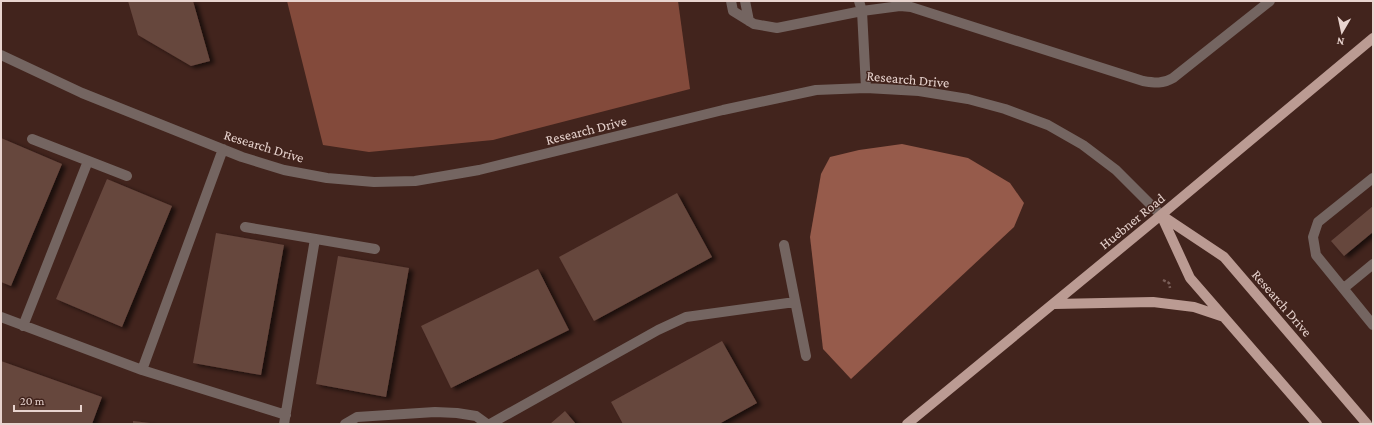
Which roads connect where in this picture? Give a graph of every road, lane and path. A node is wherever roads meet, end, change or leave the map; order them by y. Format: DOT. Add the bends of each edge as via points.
graph roads {
  1 [pos="731,1"];
  2 [pos="745,1"];
  3 [pos="1270,1"];
  4 [pos="860,6"];
  5 [pos="749,21"];
  6 [pos="1373,38"];
  7 [pos="1,55"];
  8 [pos="866,88"];
  9 [pos="32,139"];
  10 [pos="222,149"];
  11 [pos="88,161"];
  12 [pos="127,176"];
  13 [pos="1373,178"];
  14 [pos="1161,216"];
  15 [pos="246,227"];
  16 [pos="315,239"];
  17 [pos="784,245"];
  18 [pos="375,249"];
  19 [pos="1373,264"];
  20 [pos="1163,280"];
  21 [pos="1344,288"];
  22 [pos="1171,292"];
  23 [pos="795,302"];
  24 [pos="1054,304"];
  25 [pos="1224,317"];
  26 [pos="1,318"];
  27 [pos="1373,325"];
  28 [pos="23,326"];
  29 [pos="806,356"];
  30 [pos="142,370"];
  31 [pos="285,419"];
  32 [pos="345,424"];
  33 [pos="487,424"];
  34 [pos="490,424"];
  35 [pos="907,424"];
  36 [pos="1317,424"];
  37 [pos="1367,424"];
  1 -- 5 [label="street" via="733,11"];
  2 -- 5 [label="street"];
  3 -- 4 [label="street" via="1174,78 1159,83 1143,81 911,7"];
  4 -- 5 [label="street" via="777,28"];
  4 -- 8 [label="street"];
  6 -- 14 [label="main road, Huebner Road"];
  7 -- 10 [label="street, Research Drive" via="82,93"];
  8 -- 10 [label="street, Research Drive" via="816,90 479,170 415,181 374,182 327,178 284,170"];
  8 -- 14 [label="street, Research Drive" via="919,91 968,99 1048,125 1083,145 1116,170"];
  9 -- 11 [label="street"];
  10 -- 30 [label="street"];
  11 -- 12 [label="street"];
  11 -- 28 [label="street"];
  13 -- 21 [label="street" via="1318,222 1313,237 1316,255"];
  14 -- 24 [label="main road, Huebner Road"];
  14 -- 25 [label="main road, Research Drive" via="1190,278"];
  14 -- 37 [label="main road, Research Drive" via="1224,257"];
  15 -- 16 [label="street"];
  16 -- 18 [label="street"];
  16 -- 31 [label="street"];
  17 -- 23 [label="street"];
  19 -- 21 [label="street"];
  20 -- 22 [label="path" via="1169,283"];
  21 -- 27 [label="street"];
  23 -- 29 [label="street"];
  23 -- 34 [label="street" via="686,317 658,330"];
  24 -- 25 [label="main road" via="1152,302 1194,307"];
  24 -- 35 [label="main road, Huebner Road"];
  25 -- 36 [label="main road, Research Drive"];
  26 -- 28 [label="street"];
  28 -- 30 [label="street"];
  30 -- 31 [label="street"];
  32 -- 33 [label="street" via="357,417 457,412 476,416"];
}
